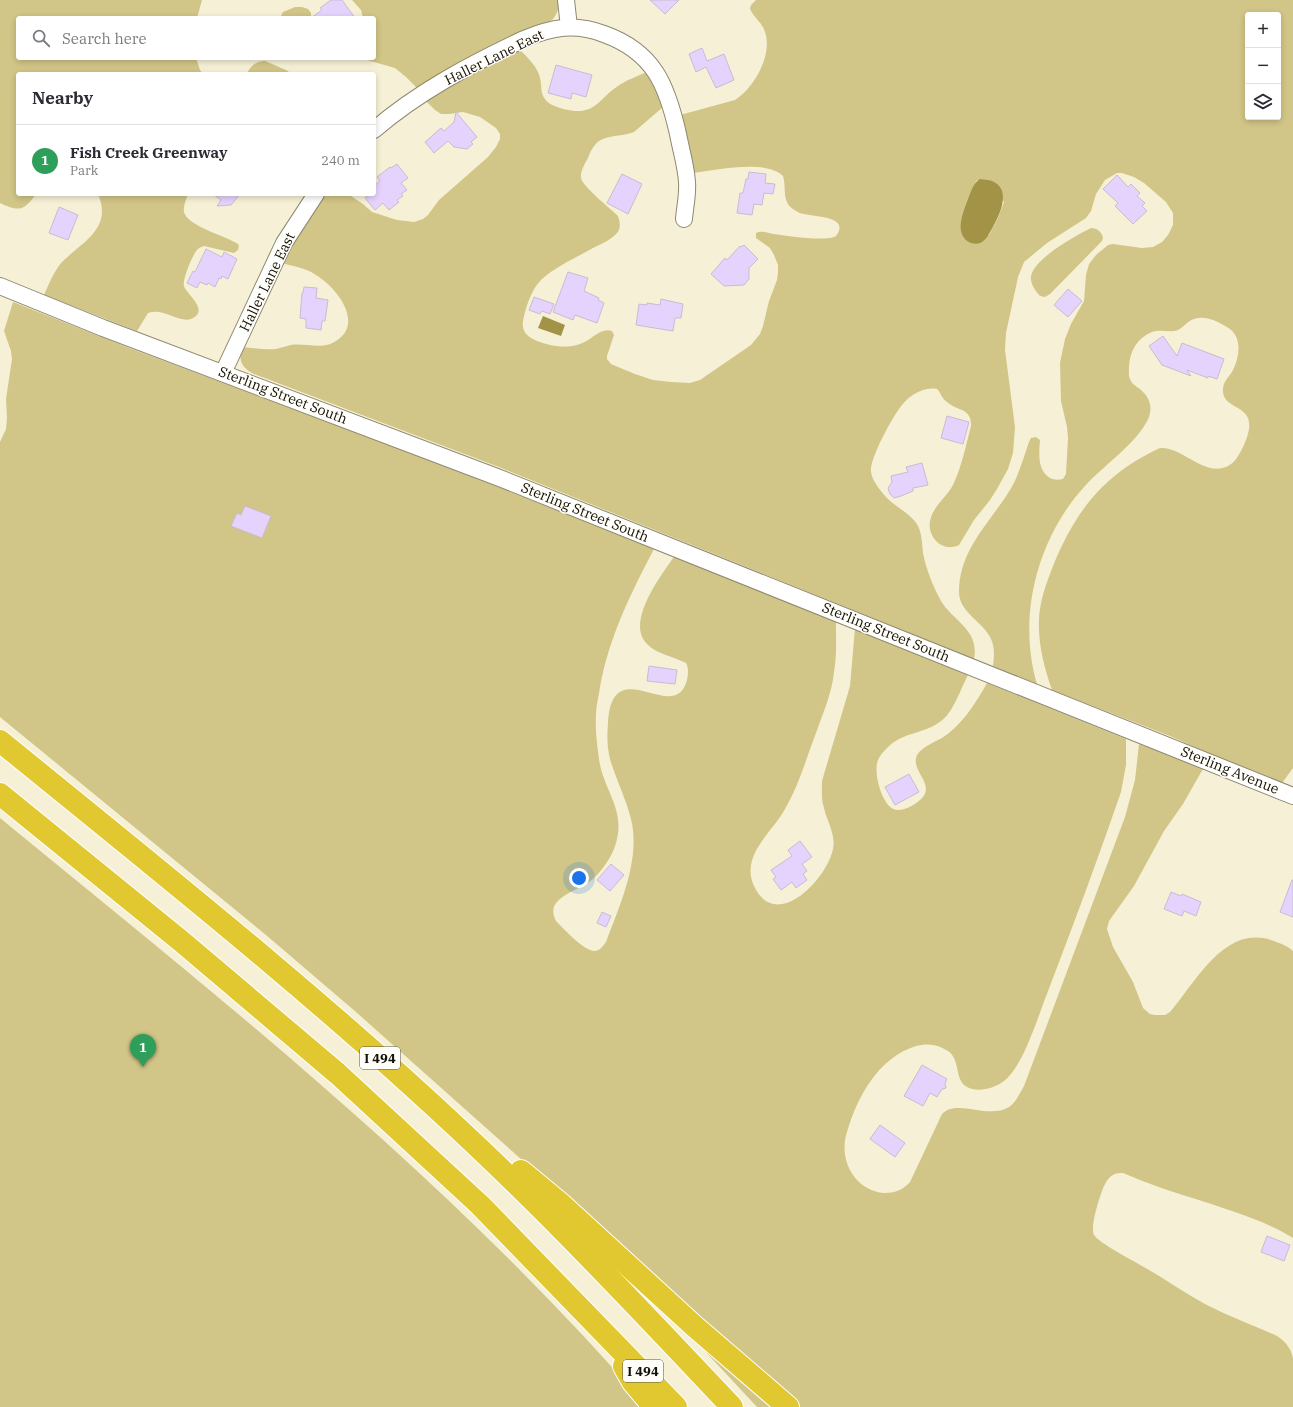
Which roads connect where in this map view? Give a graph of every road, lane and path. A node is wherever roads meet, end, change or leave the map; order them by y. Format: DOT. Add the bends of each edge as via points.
graph roads {
  1 [pos="566,0"];
  2 [pos="569,27"];
  3 [pos="376,128"];
  4 [pos="315,196"];
  5 [pos="684,219"];
  6 [pos="0,286"];
  7 [pos="223,373"];
  8 [pos="0,741"];
  9 [pos="1167,744"];
  10 [pos="0,794"];
  11 [pos="1293,796"];
  12 [pos="366,1045"];
  13 [pos="608,1336"];
  14 [pos="654,1407"];
  15 [pos="676,1407"];
  16 [pos="732,1407"];
  17 [pos="788,1407"];
  1 -- 2 [label="street"];
  2 -- 3 [label="street, Haller Lane East" via="542,32 511,45 420,95"];
  2 -- 5 [label="street, Haller Lane East" via="598,32 623,43 647,62 662,82 674,117 687,180"];
  4 -- 7 [label="street, Haller Lane East" via="284,244"];
  6 -- 7 [label="street, Sterling Street South"];
  7 -- 9 [label="street, Sterling Street South" via="716,563"];
  8 -- 12 [label="highway, I 494" via="250,946"];
  9 -- 11 [label="street, Sterling Avenue"];
  10 -- 13 [label="highway, I 494" via="181,941 338,1074 480,1205"];
  12 -- 16 [label="highway, I 494" via="463,1133 561,1228"];
  12 -- 17 [label="highway" via="562,1205 694,1326"];
  13 -- 14 [label="highway" via="633,1382"];
  13 -- 15 [label="highway, I 494"];
}
